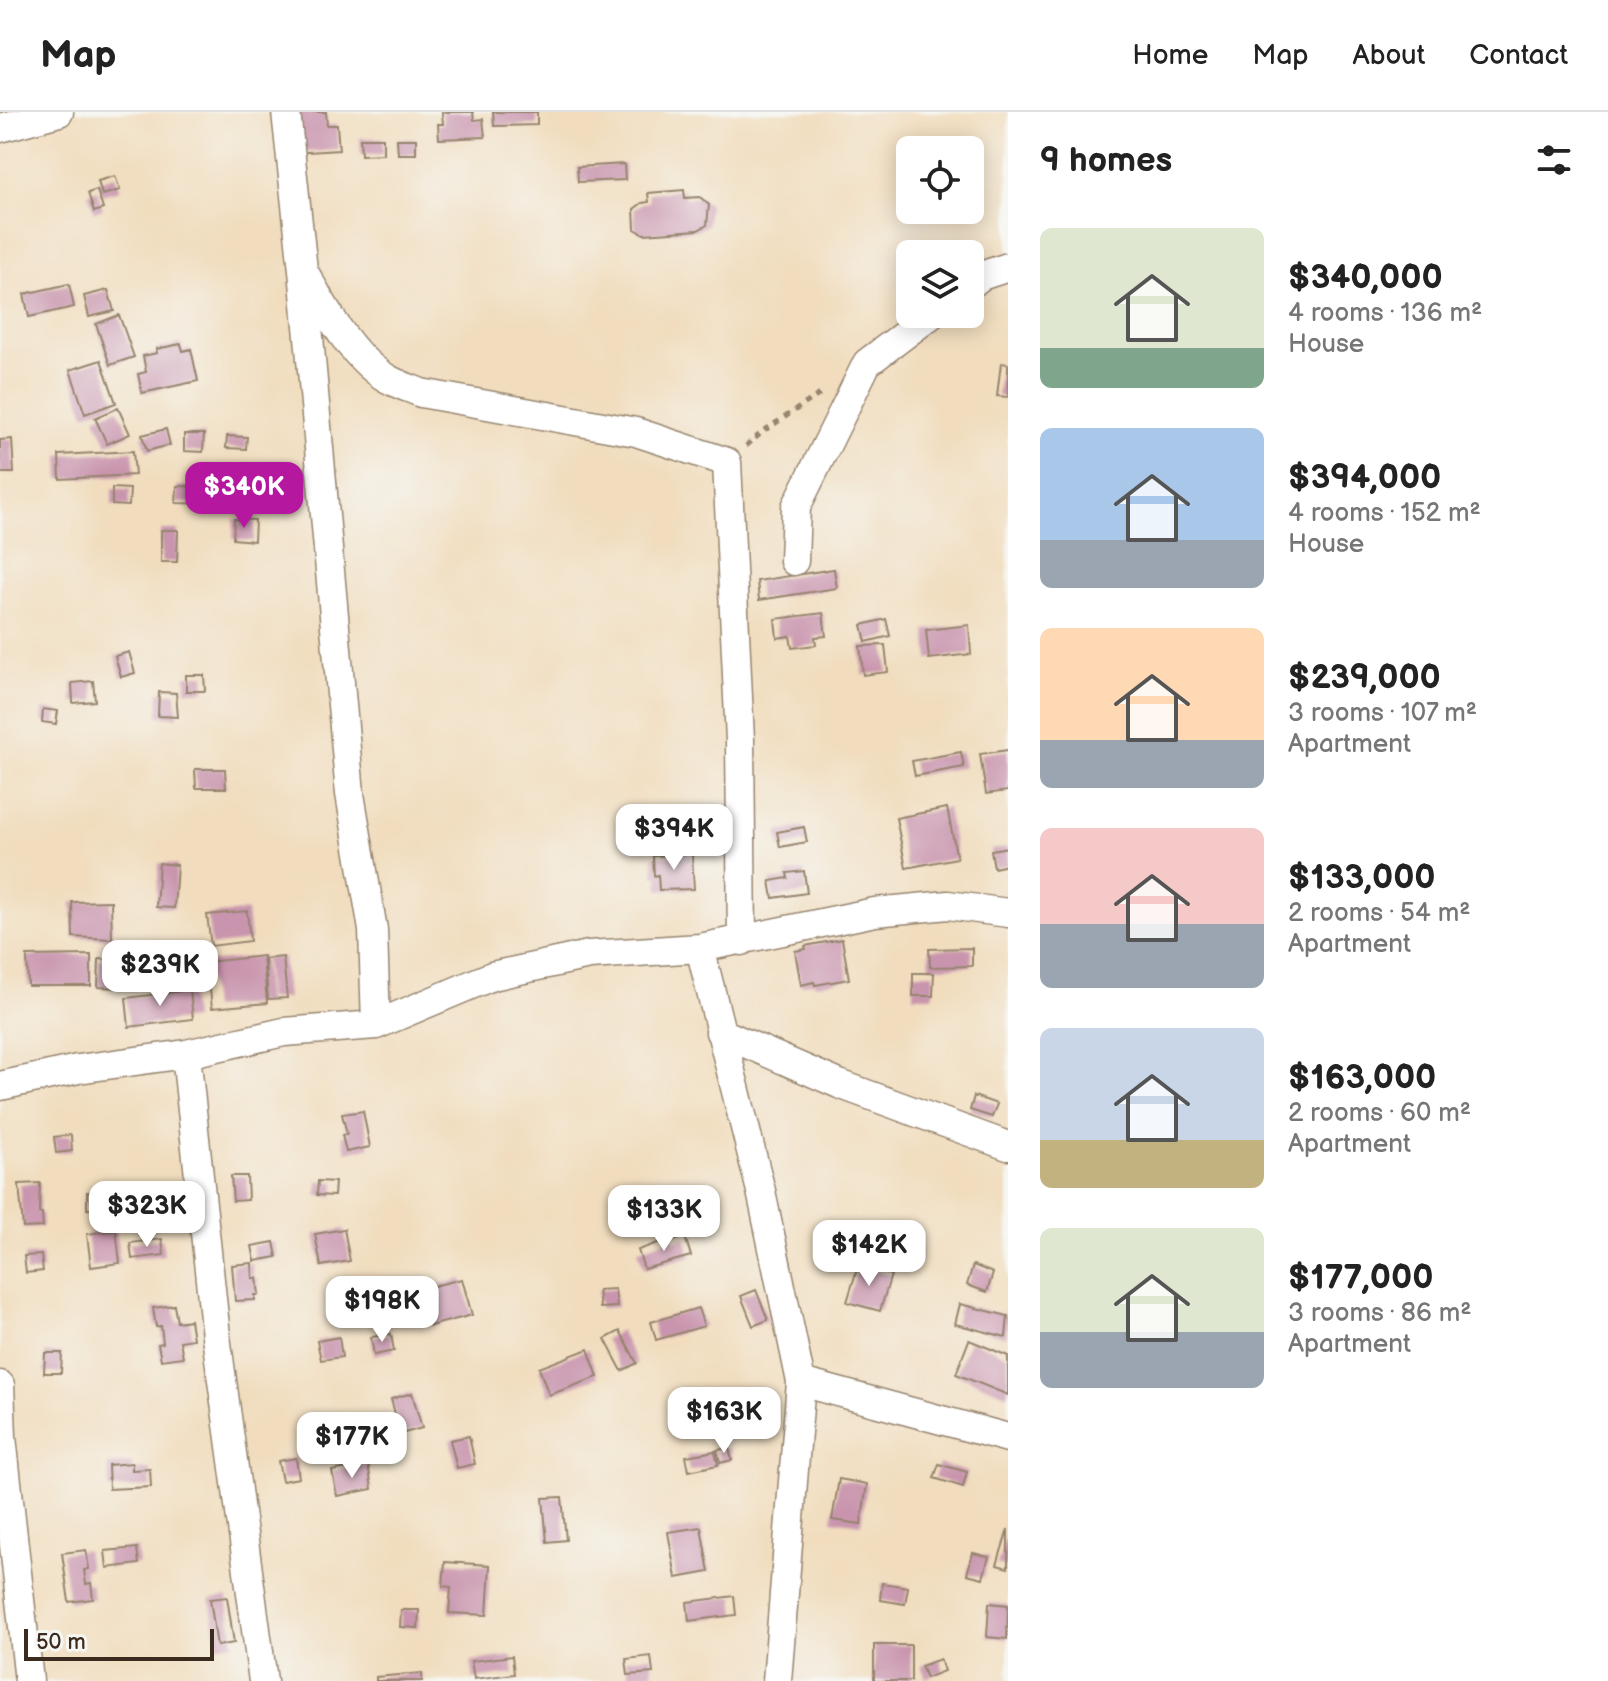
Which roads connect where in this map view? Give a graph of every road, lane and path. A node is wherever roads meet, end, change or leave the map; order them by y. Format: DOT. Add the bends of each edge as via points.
graph roads {
  1 [pos="59,112"];
  2 [pos="286,112"];
  3 [pos="0,128"];
  4 [pos="1008,267"];
  5 [pos="303,270"];
  6 [pos="984,275"];
  7 [pos="913,328"];
  8 [pos="829,388"];
  9 [pos="727,462"];
  10 [pos="794,561"];
  11 [pos="1008,913"];
  12 [pos="742,941"];
  13 [pos="700,948"];
  14 [pos="376,1025"];
  15 [pos="720,1032"];
  16 [pos="186,1054"];
  17 [pos="0,1086"];
  18 [pos="1008,1146"];
  19 [pos="801,1382"];
  20 [pos="0,1385"];
  21 [pos="1,1437"];
  22 [pos="1008,1438"];
  23 [pos="29,1681"];
  24 [pos="263,1681"];
  25 [pos="777,1681"];
  1 -- 3 [label="street"];
  2 -- 5 [label="street"];
  4 -- 6 [label="street"];
  5 -- 9 [label="street" via="345,337 390,380 421,393 636,432"];
  5 -- 14 [label="street" via="350,794 373,930"];
  7 -- 10 [label="street" via="867,363 796,507"];
  8 -- 9 [label="path"];
  9 -- 12 [label="street" via="740,740"];
  11 -- 12 [label="street" via="948,905 875,912"];
  12 -- 13 [label="street"];
  13 -- 14 [label="street" via="589,955 492,976"];
  13 -- 15 [label="street"];
  14 -- 16 [label="street" via="284,1032"];
  15 -- 18 [label="street" via="839,1084"];
  15 -- 19 [label="street" via="761,1191"];
  16 -- 17 [label="street"];
  16 -- 24 [label="street" via="216,1336"];
  19 -- 22 [label="street"];
  19 -- 25 [label="street"];
  20 -- 21 [label="street"];
  21 -- 23 [label="street"];
}
